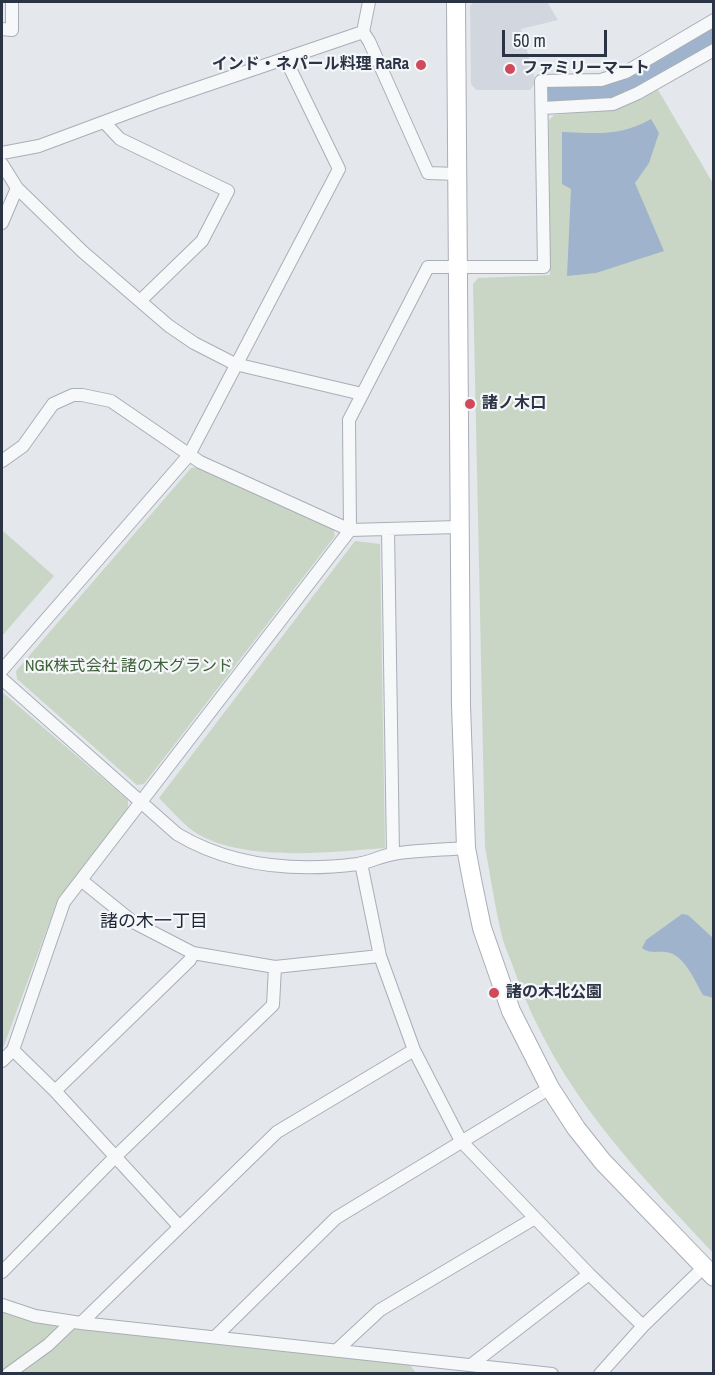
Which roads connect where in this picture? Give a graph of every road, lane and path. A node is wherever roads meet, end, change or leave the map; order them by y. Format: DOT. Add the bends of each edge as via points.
graph roads {
  1 [pos="12,2"];
  2 [pos="369,2"];
  3 [pos="456,2"];
  4 [pos="714,20"];
  5 [pos="2,29"];
  6 [pos="363,32"];
  7 [pos="714,50"];
  8 [pos="285,58"];
  9 [pos="543,108"];
  10 [pos="104,122"];
  11 [pos="2,153"];
  12 [pos="2,164"];
  13 [pos="457,174"];
  14 [pos="17,188"];
  15 [pos="2,223"];
  16 [pos="457,268"];
  17 [pos="140,301"];
  18 [pos="235,364"];
  19 [pos="362,393"];
  20 [pos="189,454"];
  21 [pos="2,461"];
  22 [pos="458,527"];
  23 [pos="388,529"];
  24 [pos="350,530"];
  25 [pos="2,670"];
  26 [pos="2,679"];
  27 [pos="141,802"];
  28 [pos="466,848"];
  29 [pos="393,854"];
  30 [pos="361,863"];
  31 [pos="81,880"];
  32 [pos="194,953"];
  33 [pos="380,956"];
  34 [pos="275,967"];
  35 [pos="13,1050"];
  36 [pos="414,1050"];
  37 [pos="2,1061"];
  38 [pos="550,1088"];
  39 [pos="55,1091"];
  40 [pos="461,1141"];
  41 [pos="115,1157"];
  42 [pos="535,1218"];
  43 [pos="178,1225"];
  44 [pos="2,1272"];
  45 [pos="709,1272"];
  46 [pos="589,1274"];
  47 [pos="2,1305"];
  48 [pos="77,1322"];
  49 [pos="643,1326"];
  50 [pos="215,1337"];
  51 [pos="337,1350"];
  52 [pos="471,1365"];
  53 [pos="8,1374"];
  54 [pos="552,1374"];
  55 [pos="600,1374"];
  1 -- 5 [label="street" via="12,30"];
  2 -- 6 [label="street"];
  3 -- 13 [label="street"];
  4 -- 9 [label="street" via="626,72 601,81 541,81"];
  6 -- 8 [label="street"];
  6 -- 13 [label="street" via="428,173"];
  7 -- 9 [label="street" via="613,104"];
  8 -- 10 [label="street"];
  8 -- 18 [label="street" via="339,169"];
  9 -- 16 [label="street" via="544,267"];
  10 -- 11 [label="street" via="39,146"];
  10 -- 17 [label="street" via="120,139 228,191 202,241"];
  12 -- 14 [label="street"];
  13 -- 16 [label="street"];
  14 -- 15 [label="street"];
  14 -- 17 [label="street"];
  16 -- 19 [label="street" via="428,267"];
  16 -- 22 [label="street"];
  17 -- 18 [label="street" via="169,327"];
  18 -- 19 [label="street"];
  18 -- 20 [label="street"];
  19 -- 24 [label="street" via="349,420"];
  20 -- 21 [label="street" via="111,401 82,395 53,404 23,446"];
  20 -- 24 [label="street"];
  20 -- 25 [label="street"];
  22 -- 23 [label="street"];
  22 -- 28 [label="street"];
  23 -- 24 [label="street"];
  23 -- 29 [label="street"];
  24 -- 27 [label="street"];
  26 -- 27 [label="street"];
  27 -- 30 [label="street" via="177,834 202,849 258,865 307,868"];
  27 -- 31 [label="street"];
  28 -- 29 [label="street"];
  28 -- 38 [label="street" via="482,928 496,970"];
  29 -- 30 [label="street"];
  30 -- 33 [label="street"];
  31 -- 32 [label="street" via="133,922"];
  31 -- 35 [label="street" via="64,902"];
  32 -- 34 [label="street"];
  32 -- 39 [label="street"];
  33 -- 34 [label="street"];
  33 -- 36 [label="street"];
  34 -- 41 [label="street" via="273,1005"];
  35 -- 37 [label="street"];
  35 -- 39 [label="street"];
  36 -- 40 [label="street"];
  36 -- 43 [label="street" via="276,1132"];
  38 -- 40 [label="street"];
  38 -- 45 [label="street" via="603,1162"];
  39 -- 41 [label="street"];
  40 -- 42 [label="street"];
  40 -- 50 [label="street" via="336,1218"];
  41 -- 43 [label="street"];
  41 -- 44 [label="street"];
  42 -- 46 [label="street"];
  42 -- 51 [label="street" via="380,1310"];
  43 -- 48 [label="street"];
  45 -- 49 [label="street"];
  46 -- 49 [label="street"];
  46 -- 52 [label="street"];
  47 -- 48 [label="street" via="34,1316"];
  48 -- 50 [label="street"];
  48 -- 53 [label="street"];
  49 -- 55 [label="street"];
  50 -- 51 [label="street"];
  51 -- 52 [label="street"];
  52 -- 54 [label="street"];
}
